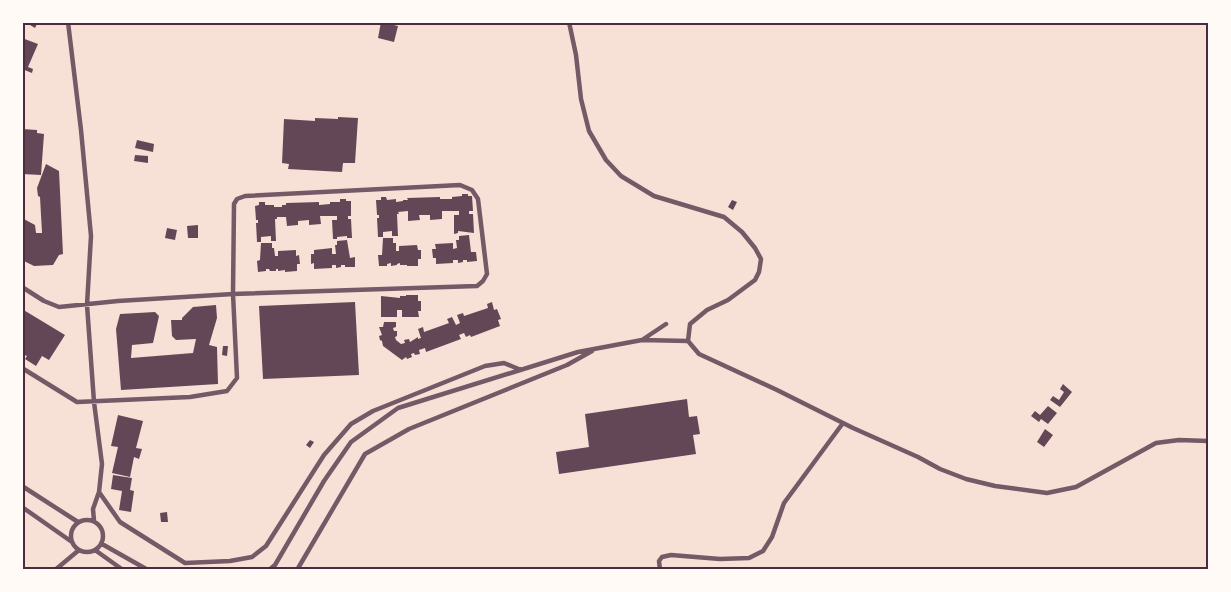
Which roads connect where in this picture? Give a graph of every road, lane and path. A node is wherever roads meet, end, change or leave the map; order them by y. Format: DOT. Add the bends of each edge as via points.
graph roads {
  1 [pos="68,22"];
  2 [pos="569,22"];
  3 [pos="22,287"];
  4 [pos="233,294"];
  5 [pos="87,305"];
  6 [pos="666,324"];
  7 [pos="642,340"];
  8 [pos="688,341"];
  9 [pos="595,349"];
  10 [pos="22,368"];
  11 [pos="521,370"];
  12 [pos="94,402"];
  13 [pos="843,423"];
  14 [pos="1208,441"];
  15 [pos="22,486"];
  16 [pos="99,492"];
  17 [pos="23,507"];
  18 [pos="94,521"];
  19 [pos="78,522"];
  20 [pos="72,542"];
  21 [pos="102,544"];
  22 [pos="79,550"];
  23 [pos="95,550"];
  24 [pos="55,570"];
  25 [pos="123,570"];
  26 [pos="148,570"];
  27 [pos="269,570"];
  28 [pos="297,570"];
  29 [pos="660,570"];
  1 -- 5 [label="street" via="91,236"];
  2 -- 8 [label="street" via="589,131 606,160 621,176 654,196 724,217 742,232 761,259 755,280 690,324"];
  3 -- 5 [label="street" via="59,306"];
  4 -- 4 [label="street" via="477,286 487,274 478,199 472,190 460,185 237,199 234,204"];
  4 -- 5 [label="street"];
  4 -- 12 [label="street" via="237,378 227,391 190,397"];
  5 -- 12 [label="street"];
  6 -- 7 [label="street"];
  7 -- 8 [label="street"];
  7 -- 9 [label="street"];
  8 -- 13 [label="street" via="699,354"];
  9 -- 11 [label="street"];
  9 -- 28 [label="street" via="567,365 409,428 365,454"];
  10 -- 12 [label="street" via="77,402"];
  11 -- 16 [label="street" via="504,363 485,366 373,411 351,424 324,455 266,546 252,557 185,563 120,522"];
  11 -- 27 [label="street" via="398,408 351,442"];
  12 -- 16 [label="street" via="102,464"];
  13 -- 14 [label="street" via="966,479 1046,493 1076,487 1156,443"];
  13 -- 29 [label="street" via="784,502 763,551 749,558 671,555 662,557"];
  15 -- 19 [label="street"];
  16 -- 18 [label="street"];
  17 -- 20 [label="street"];
  18 -- 19 [label="street"];
  18 -- 21 [label="street" via="102,528"];
  19 -- 20 [label="street" via="72,531"];
  20 -- 22 [label="street"];
  21 -- 23 [label="street"];
  21 -- 26 [label="street"];
  22 -- 23 [label="street"];
  22 -- 24 [label="street"];
  23 -- 25 [label="street"];
}
